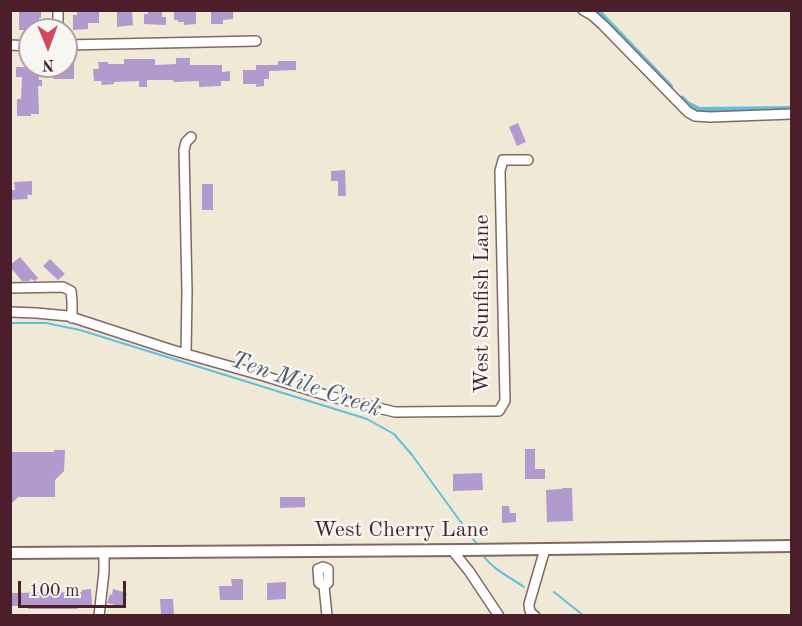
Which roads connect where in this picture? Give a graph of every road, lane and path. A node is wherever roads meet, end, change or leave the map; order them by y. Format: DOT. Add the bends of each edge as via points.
graph roads {
  1 [pos="583,10"];
  2 [pos="256,41"];
  3 [pos="78,45"];
  4 [pos="792,114"];
  5 [pos="191,137"];
  6 [pos="528,160"];
  7 [pos="10,288"];
  8 [pos="10,312"];
  9 [pos="72,318"];
  10 [pos="186,354"];
  11 [pos="792,546"];
  12 [pos="545,549"];
  13 [pos="323,550"];
  14 [pos="452,550"];
  15 [pos="104,552"];
  16 [pos="10,553"];
  17 [pos="99,615"];
  18 [pos="327,615"];
  19 [pos="499,615"];
  20 [pos="536,615"];
  1 -- 4 [label="street" via="603,24 690,114"];
  2 -- 3 [label="street"];
  5 -- 10 [label="street" via="184,150"];
  6 -- 10 [label="street, West Sunfish Lane" via="503,160 500,171 505,401 499,411 395,412"];
  7 -- 9 [label="street" via="71,291"];
  8 -- 9 [label="street, West Sunfish Lane"];
  9 -- 10 [label="street, West Sunfish Lane"];
  11 -- 12 [label="main road, West Cherry Lane"];
  12 -- 14 [label="main road, West Cherry Lane"];
  12 -- 20 [label="street" via="529,604 531,614"];
  13 -- 14 [label="main road, West Cherry Lane"];
  13 -- 15 [label="main road, West Cherry Lane"];
  13 -- 18 [label="street" via="323,567 328,569 328,583 324,586"];
  14 -- 19 [label="street"];
  15 -- 16 [label="main road, West Cherry Lane"];
  15 -- 17 [label="street"];
}
